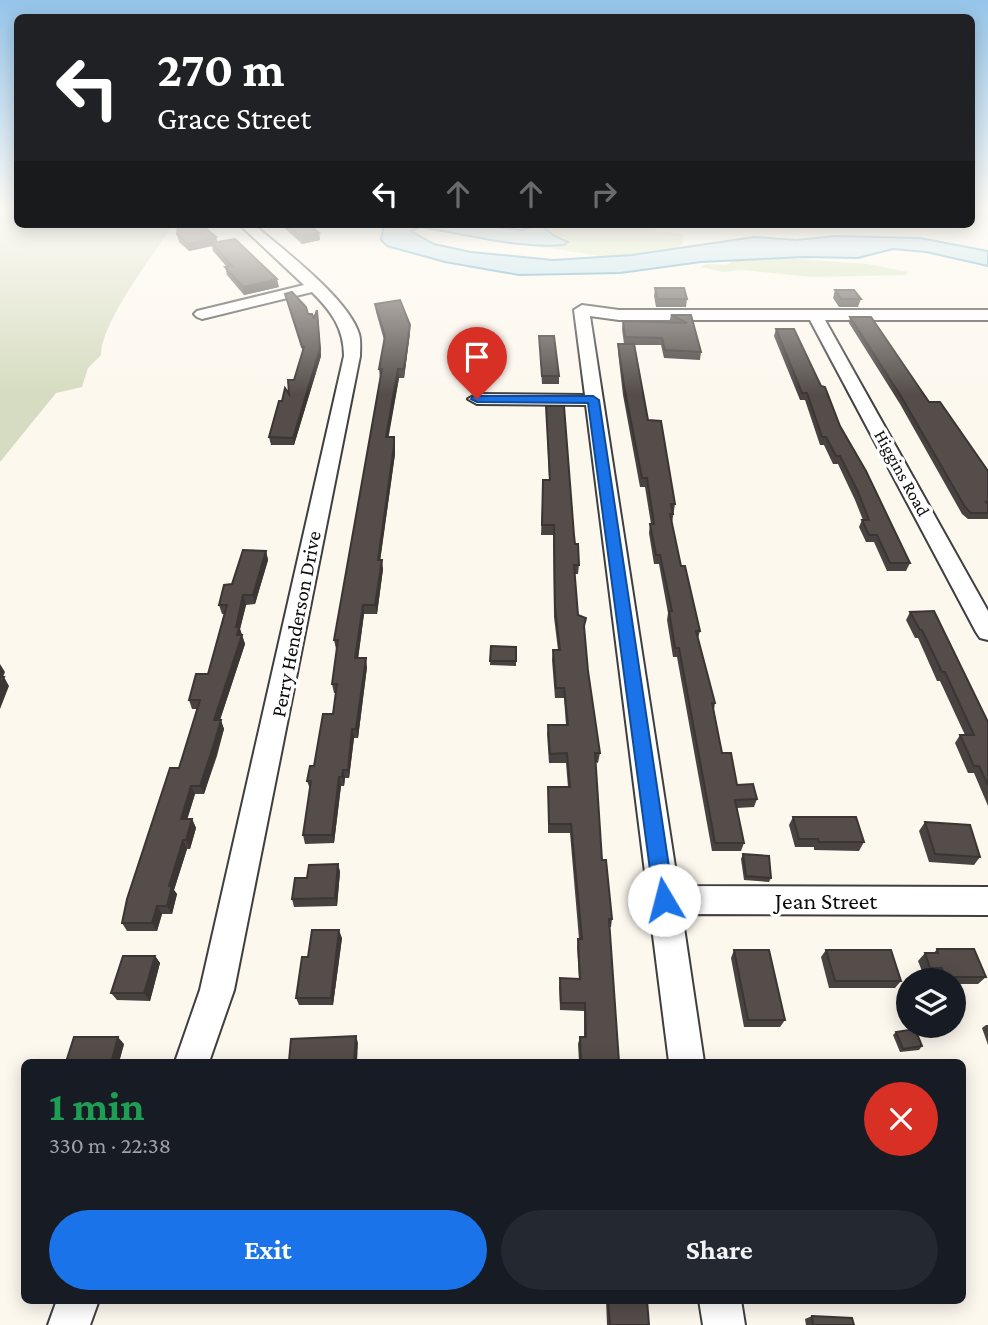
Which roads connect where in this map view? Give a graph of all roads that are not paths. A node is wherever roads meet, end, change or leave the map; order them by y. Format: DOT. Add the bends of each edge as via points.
graph roads {
  1 [pos="296,271"];
  2 [pos="313,287"];
  3 [pos="202,314"];
  4 [pos="816,315"];
  5 [pos="988,315"];
  6 [pos="477,399"];
  7 [pos="593,400"];
  8 [pos="988,632"];
  9 [pos="664,900"];
  10 [pos="988,901"];
  11 [pos="193,1059"];
  12 [pos="687,1059"];
  13 [pos="77,1304"];
  14 [pos="721,1304"];
  15 [pos="69,1325"];
  16 [pos="724,1325"];
  1 -- 2 [label="street, Perry Henderson Drive"];
  2 -- 3 [label="street"];
  2 -- 11 [label="street, Perry Henderson Drive" via="349,325 348,379 217,990"];
  4 -- 5 [label="street"];
  4 -- 7 [label="street" via="582,310"];
  4 -- 8 [label="street, Higgins Road"];
  6 -- 7 [label="street"];
  7 -- 9 [label="street"];
  9 -- 10 [label="street, Jean Street"];
  9 -- 12 [label="street"];
  13 -- 15 [label="street"];
  14 -- 16 [label="street"];
}
